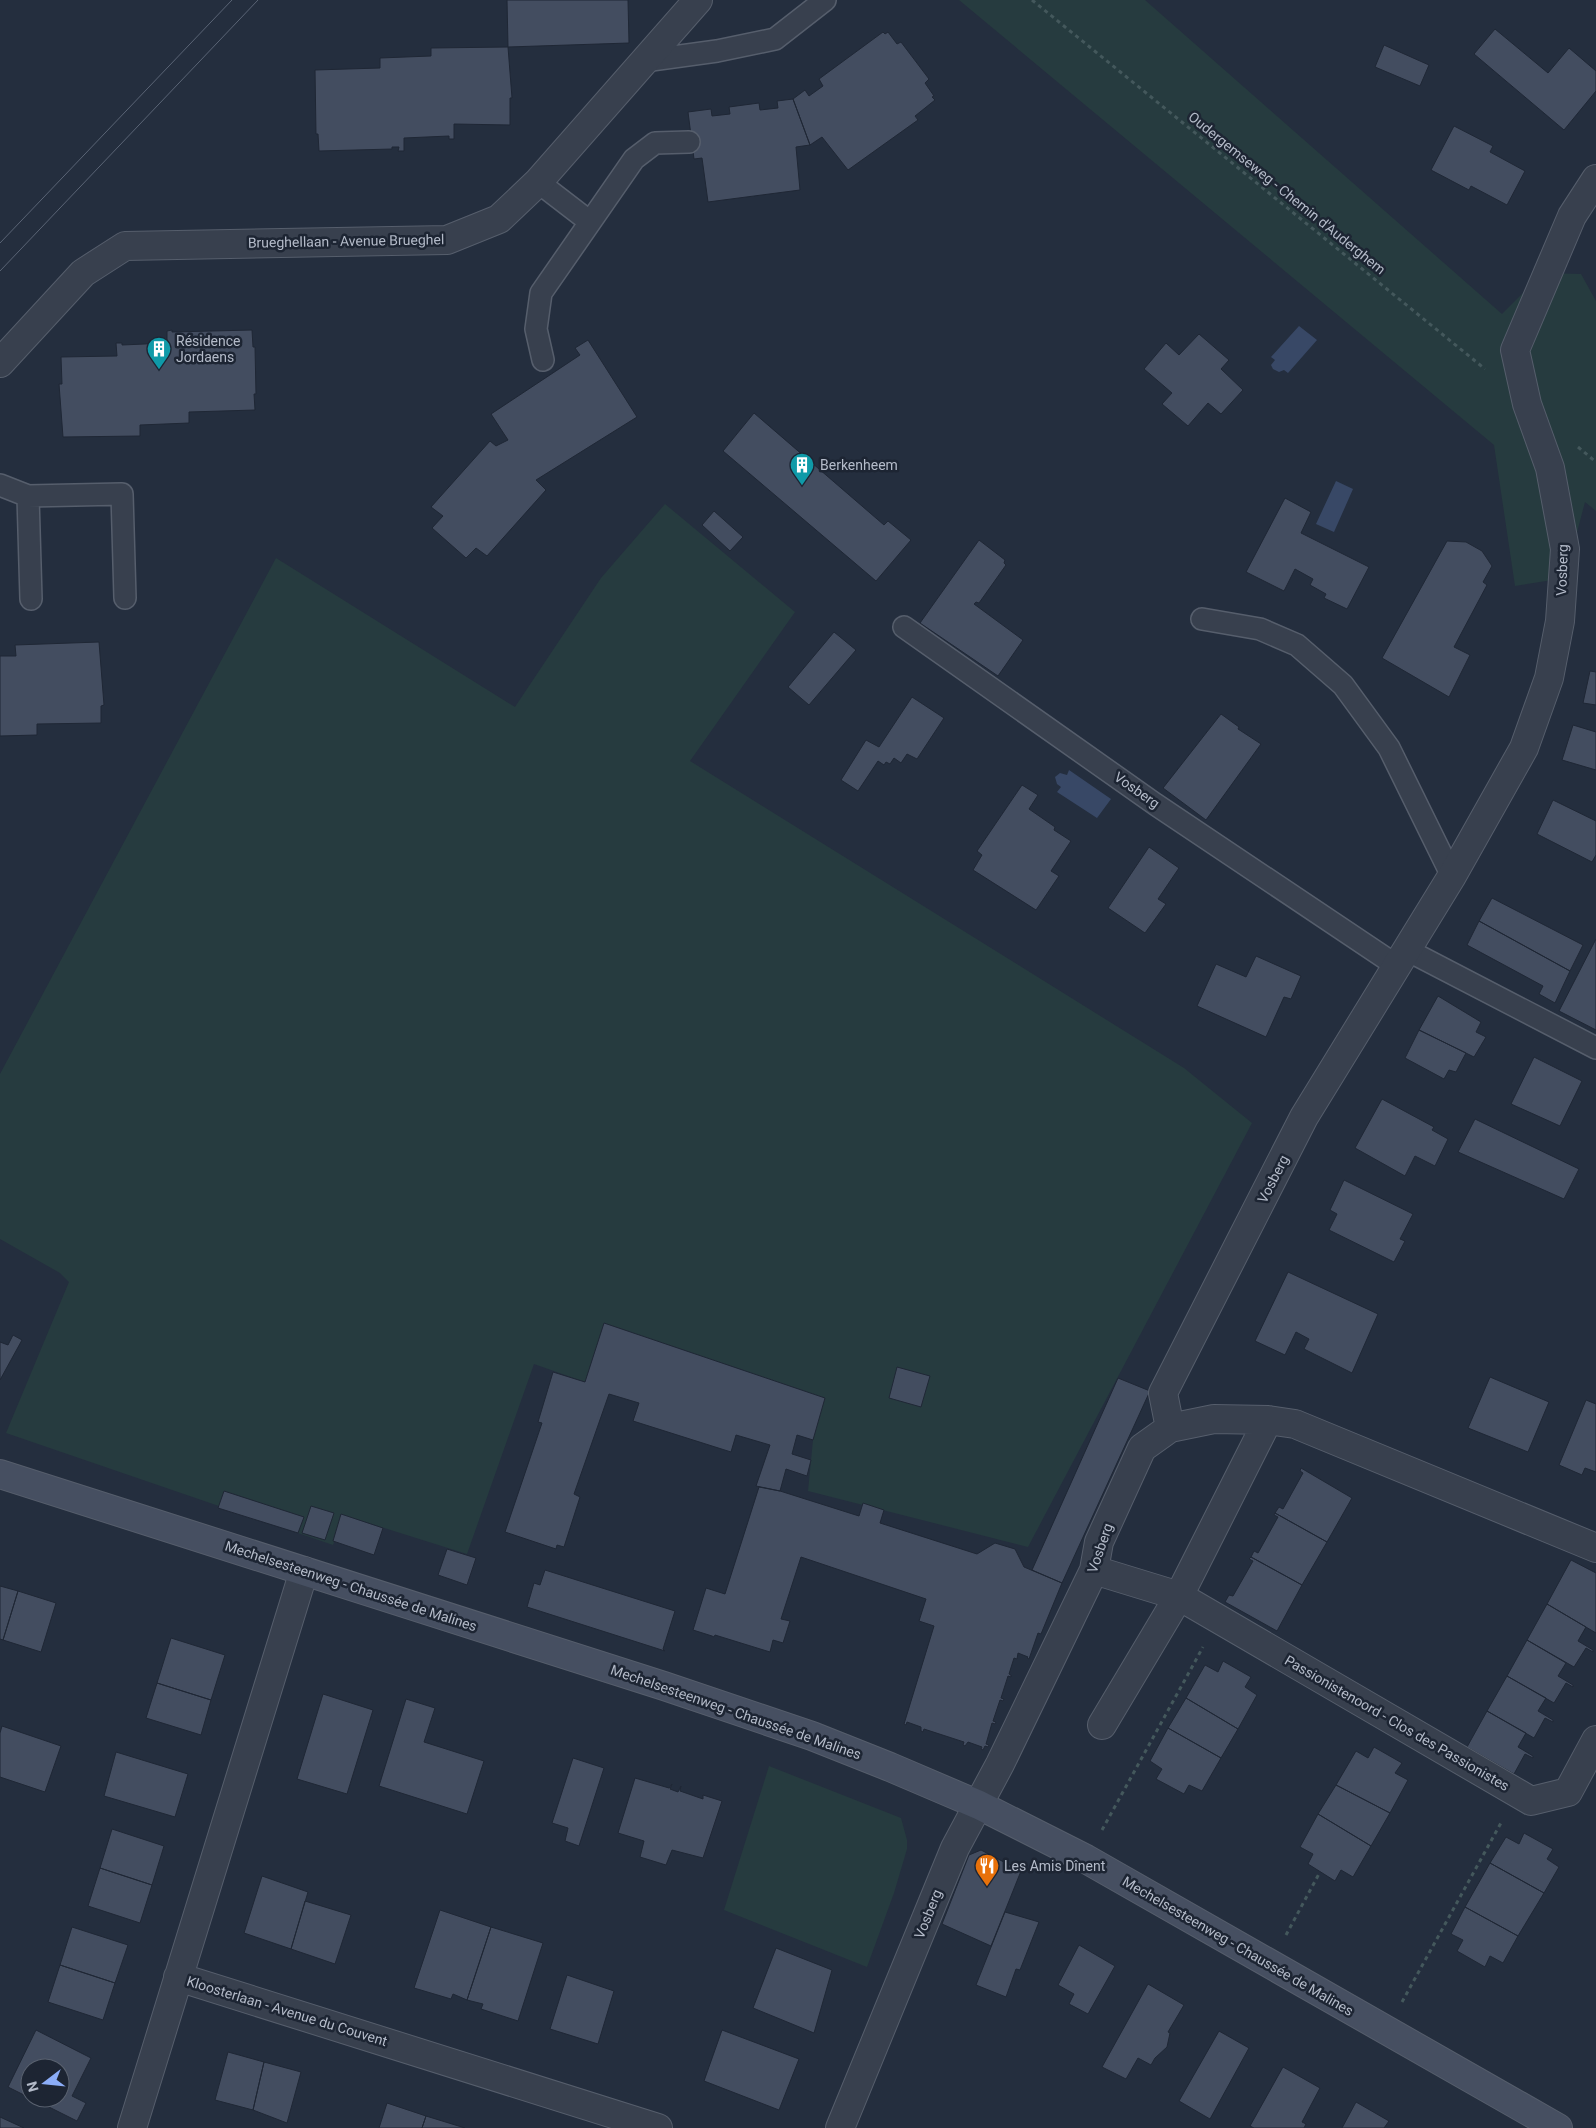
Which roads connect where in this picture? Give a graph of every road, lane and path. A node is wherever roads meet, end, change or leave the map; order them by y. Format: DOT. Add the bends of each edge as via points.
graph roads {
  1 [pos="698,0"];
  2 [pos="825,0"];
  3 [pos="1032,0"];
  4 [pos="644,62"];
  5 [pos="689,142"];
  6 [pos="1596,179"];
  7 [pos="538,182"];
  8 [pos="590,222"];
  9 [pos="543,360"];
  10 [pos="0,363"];
  11 [pos="1488,372"];
  12 [pos="0,485"];
  13 [pos="28,496"];
  14 [pos="125,598"];
  15 [pos="31,599"];
  16 [pos="1202,619"];
  17 [pos="904,627"];
  18 [pos="1452,876"];
  19 [pos="1402,958"];
  20 [pos="1596,1048"];
  21 [pos="1268,1420"];
  22 [pos="1170,1428"];
  23 [pos="0,1474"];
  24 [pos="1596,1548"];
  25 [pos="1094,1570"];
  26 [pos="304,1571"];
  27 [pos="1178,1596"];
  28 [pos="1218,1619"];
  29 [pos="1102,1725"];
  30 [pos="1596,1740"];
  31 [pos="1517,1793"];
  32 [pos="979,1805"];
  33 [pos="1102,1832"];
  34 [pos="1320,1872"];
  35 [pos="1287,1933"];
  36 [pos="178,1977"];
  37 [pos="1403,2000"];
  38 [pos="132,2128"];
  39 [pos="658,2128"];
  40 [pos="840,2128"];
  41 [pos="1558,2128"];
  1 -- 4 [label="street, Brueghellaan - Avenue Brueghel"];
  2 -- 4 [label="lane" via="775,39 717,52"];
  3 -- 11 [label="path, Oudergemseweg - Chemin d'Auderghem"];
  4 -- 7 [label="street, Brueghellaan - Avenue Brueghel"];
  5 -- 8 [label="lane" via="655,143 634,159"];
  6 -- 18 [label="street, Vosberg" via="1572,216 1515,350 1527,404 1550,468 1565,549 1560,621 1549,678 1524,748"];
  7 -- 8 [label="lane"];
  7 -- 10 [label="street, Brueghellaan - Avenue Brueghel" via="499,220 447,240 125,246 83,273"];
  8 -- 9 [label="lane" via="541,293 536,329"];
  12 -- 13 [label="lane"];
  13 -- 14 [label="lane" via="122,494"];
  13 -- 15 [label="lane"];
  16 -- 18 [label="lane" via="1260,629 1297,645 1343,686 1389,748"];
  17 -- 19 [label="lane, Vosberg" via="1155,804"];
  18 -- 19 [label="street, Vosberg"];
  19 -- 20 [label="lane, Vosberg"];
  19 -- 22 [label="street, Vosberg" via="1304,1117 1163,1393"];
  21 -- 22 [label="street" via="1214,1419"];
  21 -- 24 [label="street" via="1295,1424"];
  21 -- 27 [label="street"];
  22 -- 25 [label="street, Vosberg" via="1142,1448 1099,1542"];
  23 -- 26 [label="main road, Mechelsesteenweg - Chaussée de Malines"];
  25 -- 27 [label="street, Passionistenoord - Clos des Passionistes"];
  25 -- 32 [label="street, Vosberg"];
  26 -- 32 [label="main road, Mechelsesteenweg - Chaussée de Malines" via="812,1736"];
  26 -- 36 [label="street, Kloosterlaan - Avenue du Couvent"];
  27 -- 28 [label="street, Passionistenoord - Clos des Passionistes"];
  27 -- 29 [label="street"];
  28 -- 31 [label="street, Passionistenoord - Clos des Passionistes"];
  28 -- 33 [label="path"];
  30 -- 31 [label="street, Passionistenoord - Clos des Passionistes" via="1568,1792 1531,1801"];
  31 -- 37 [label="path"];
  32 -- 40 [label="street, Vosberg" via="955,1848"];
  32 -- 41 [label="main road, Mechelsesteenweg - Chaussée de Malines" via="1094,1863"];
  34 -- 35 [label="path"];
  36 -- 38 [label="street"];
  36 -- 39 [label="street, Kloosterlaan - Avenue du Couvent"];
}
